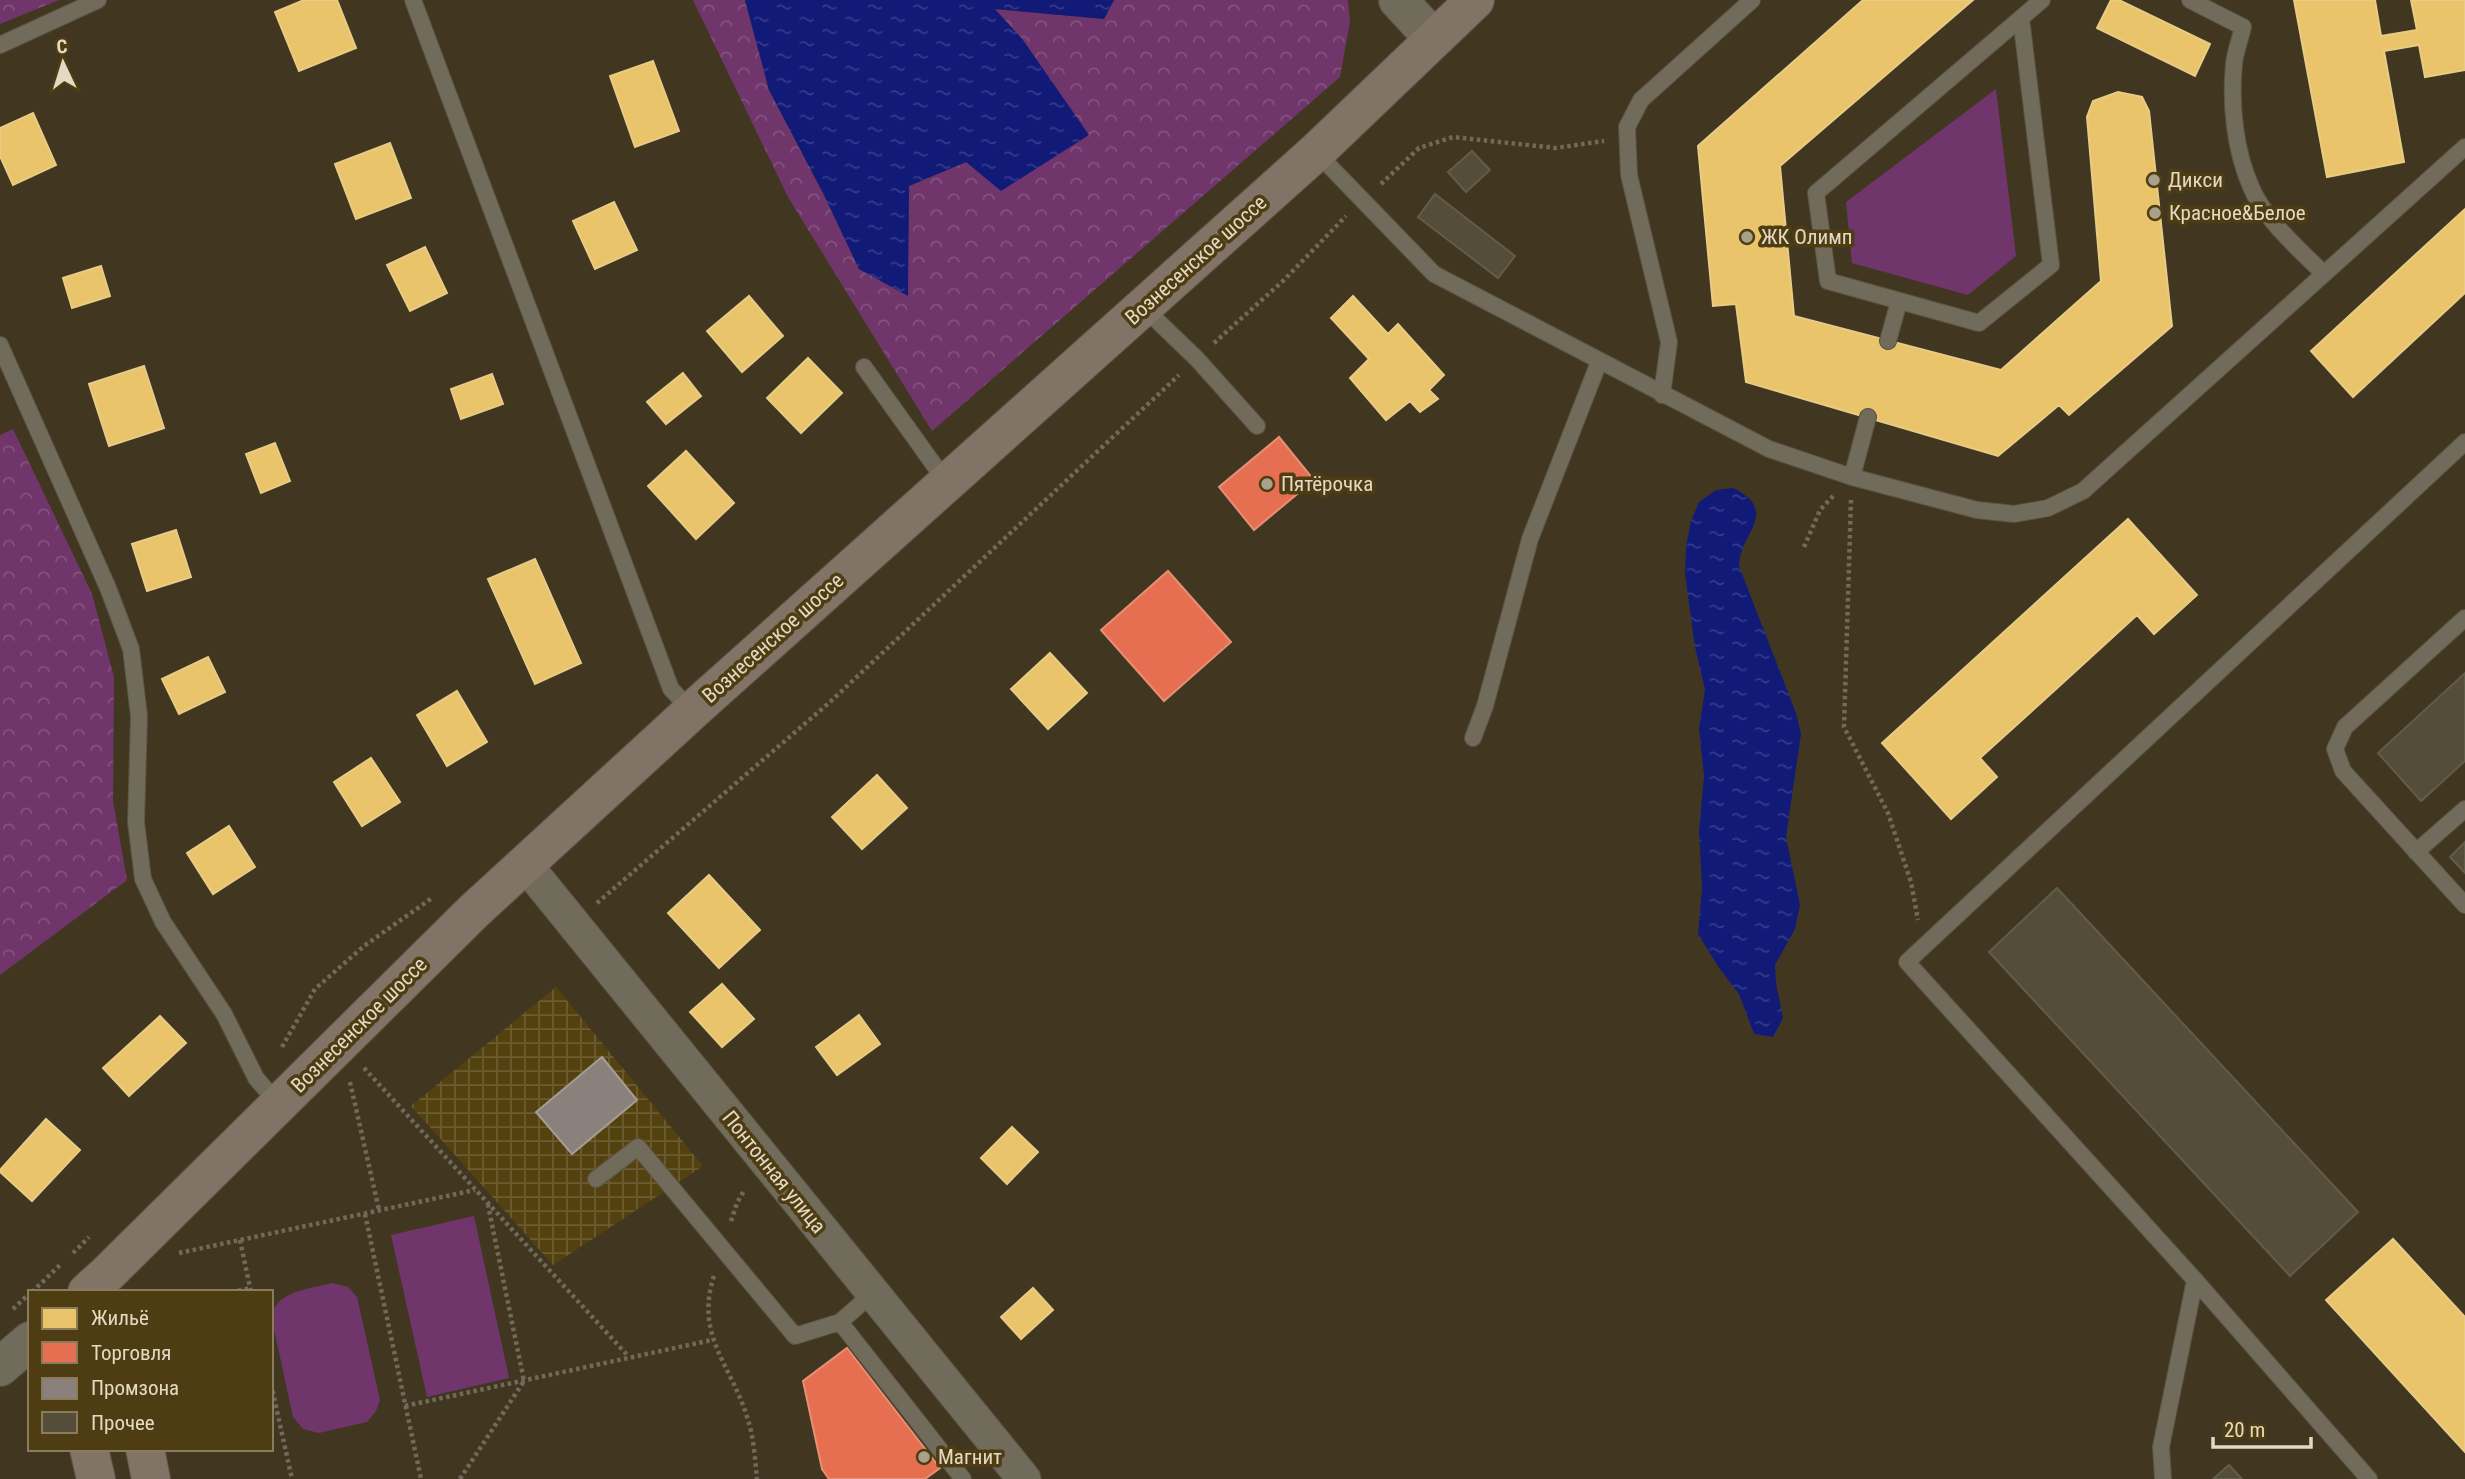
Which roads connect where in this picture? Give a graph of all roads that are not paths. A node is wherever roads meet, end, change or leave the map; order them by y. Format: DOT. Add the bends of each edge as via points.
graph roads {
  1 [pos="97,0"];
  2 [pos="413,0"];
  3 [pos="1398,0"];
  4 [pos="1475,0"];
  5 [pos="1752,0"];
  6 [pos="2042,0"];
  7 [pos="2190,0"];
  8 [pos="2021,18"];
  9 [pos="1433,38"];
  10 [pos="0,45"];
  11 [pos="2465,147"];
  12 [pos="1316,152"];
  13 [pos="2324,274"];
  14 [pos="1899,301"];
  15 [pos="1143,307"];
  16 [pos="1888,341"];
  17 [pos="0,345"];
  18 [pos="1599,362"];
  19 [pos="864,367"];
  20 [pos="1662,395"];
  21 [pos="1868,417"];
  22 [pos="1256,426"];
  23 [pos="2465,442"];
  24 [pos="1852,477"];
  25 [pos="947,483"];
  26 [pos="2465,618"];
  27 [pos="692,711"];
  28 [pos="1472,738"];
  29 [pos="2465,809"];
  30 [pos="2416,852"];
  31 [pos="525,864"];
  32 [pos="2465,905"];
  33 [pos="279,1105"];
  34 [pos="596,1180"];
  35 [pos="2195,1280"];
  36 [pos="102,1286"];
  37 [pos="873,1293"];
  38 [pos="840,1322"];
  39 [pos="28,1343"];
  40 [pos="0,1367"];
  41 [pos="89,1451"];
  42 [pos="145,1451"];
  43 [pos="96,1479"];
  44 [pos="151,1479"];
  45 [pos="963,1479"];
  46 [pos="1024,1479"];
  47 [pos="2163,1479"];
  48 [pos="2369,1479"];
  1 -- 10 [label="lane"];
  2 -- 27 [label="lane" via="671,690"];
  3 -- 9 [label="street"];
  4 -- 9 [label="main road, Вознесенское шоссе"];
  5 -- 20 [label="lane" via="1641,100 1627,127 1629,175 1669,342"];
  6 -- 8 [label="lane"];
  7 -- 13 [label="lane" via="2243,27 2234,62 2232,103 2251,188 2277,227"];
  8 -- 14 [label="lane" via="2051,265 1979,323"];
  8 -- 14 [label="lane" via="1816,193 1828,281"];
  9 -- 12 [label="main road, Вознесенское шоссе"];
  11 -- 13 [label="lane"];
  12 -- 15 [label="main road, Вознесенское шоссе"];
  12 -- 18 [label="lane" via="1434,274"];
  13 -- 24 [label="lane" via="2083,491 2048,509 2014,514 1977,510"];
  14 -- 16 [label="lane"];
  15 -- 22 [label="lane"];
  15 -- 25 [label="main road, Вознесенское шоссе"];
  17 -- 33 [label="lane" via="131,649 139,716 136,822 143,879 163,922 224,1014 256,1078"];
  18 -- 20 [label="lane"];
  18 -- 28 [label="lane" via="1530,539 1485,706"];
  19 -- 25 [label="lane"];
  20 -- 24 [label="lane" via="1769,449"];
  21 -- 24 [label="lane"];
  23 -- 35 [label="lane" via="1907,962"];
  25 -- 27 [label="main road, Вознесенское шоссе"];
  26 -- 30 [label="lane" via="2345,727 2335,749 2343,771"];
  27 -- 31 [label="main road, Вознесенское шоссе"];
  29 -- 30 [label="lane"];
  30 -- 32 [label="lane"];
  31 -- 33 [label="main road, Вознесенское шоссе"];
  31 -- 37 [label="street, Понтонная улица"];
  33 -- 36 [label="main road, Вознесенское шоссе"];
  34 -- 38 [label="lane" via="638,1147 795,1336"];
  35 -- 47 [label="lane" via="2161,1447"];
  35 -- 48 [label="lane"];
  37 -- 38 [label="lane"];
  37 -- 46 [label="street, Понтонная улица"];
  38 -- 45 [label="lane"];
  39 -- 40 [label="street"];
  41 -- 43 [label="main road"];
  42 -- 44 [label="main road"];
}
